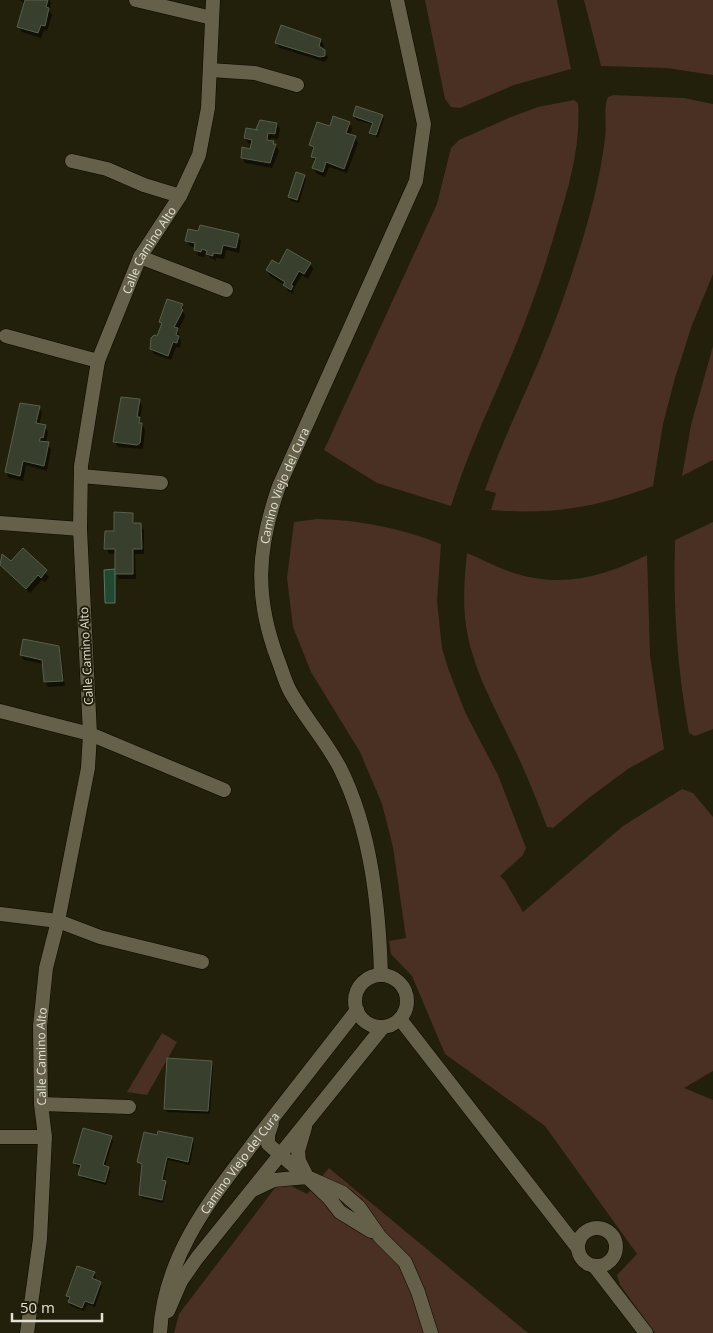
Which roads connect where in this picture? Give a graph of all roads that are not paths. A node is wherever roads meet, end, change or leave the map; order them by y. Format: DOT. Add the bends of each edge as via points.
graph roads {
  1 [pos="136,0"];
  2 [pos="213,0"];
  3 [pos="398,0"];
  4 [pos="212,18"];
  5 [pos="210,70"];
  6 [pos="297,85"];
  7 [pos="72,161"];
  8 [pos="180,196"];
  9 [pos="140,257"];
  10 [pos="226,290"];
  11 [pos="6,336"];
  12 [pos="98,361"];
  13 [pos="81,476"];
  14 [pos="162,483"];
  15 [pos="0,523"];
  16 [pos="80,529"];
  17 [pos="0,711"];
  18 [pos="90,734"];
  19 [pos="224,790"];
  20 [pos="0,914"];
  21 [pos="58,921"];
  22 [pos="202,962"];
  23 [pos="381,975"];
  24 [pos="357,1010"];
  25 [pos="400,1019"];
  26 [pos="383,1027"];
  27 [pos="41,1104"];
  28 [pos="130,1107"];
  29 [pos="275,1115"];
  30 [pos="308,1118"];
  31 [pos="0,1137"];
  32 [pos="45,1137"];
  33 [pos="279,1155"];
  34 [pos="307,1177"];
  35 [pos="250,1190"];
  36 [pos="554,1216"];
  37 [pos="594,1228"];
  38 [pos="577,1247"];
  39 [pos="602,1265"];
  40 [pos="26,1333"];
  41 [pos="161,1333"];
  42 [pos="431,1333"];
  43 [pos="646,1333"];
  1 -- 4 [label="street"];
  2 -- 4 [label="street, Calle Camino Alto"];
  3 -- 23 [label="street, Camino Viejo del Cura" via="424,124 416,181 279,486 261,549 261,595 269,636 289,690 340,768 363,829 374,896"];
  4 -- 5 [label="street, Calle Camino Alto"];
  5 -- 6 [label="street" via="255,73"];
  5 -- 8 [label="street, Calle Camino Alto" via="200,155"];
  7 -- 8 [label="street" via="107,169"];
  8 -- 9 [label="street, Calle Camino Alto"];
  9 -- 10 [label="street"];
  9 -- 12 [label="street, Calle Camino Alto"];
  11 -- 12 [label="street"];
  12 -- 13 [label="street, Calle Camino Alto"];
  13 -- 14 [label="street"];
  13 -- 16 [label="street, Calle Camino Alto"];
  15 -- 16 [label="street"];
  16 -- 18 [label="street, Calle Camino Alto"];
  17 -- 18 [label="street"];
  18 -- 19 [label="street"];
  18 -- 21 [label="street, Calle Camino Alto" via="88,768"];
  20 -- 21 [label="street"];
  21 -- 22 [label="street" via="100,937"];
  21 -- 27 [label="street, Calle Camino Alto" via="46,968 40,1026"];
  23 -- 24 [label="street" via="371,977 360,986 355,1000"];
  23 -- 25 [label="street" via="399,982 405,990 406,1010"];
  24 -- 26 [label="street" via="362,1020 372,1026"];
  24 -- 29 [label="street, Camino Viejo del Cura"];
  25 -- 26 [label="street"];
  25 -- 36 [label="street"];
  26 -- 30 [label="street, Camino Viejo del Cura"];
  27 -- 28 [label="street"];
  27 -- 32 [label="street, Calle Camino Alto"];
  29 -- 33 [label="street" via="268,1144"];
  29 -- 41 [label="street, Camino Viejo del Cura" via="207,1204 183,1244 161,1310"];
  30 -- 33 [label="street, Camino Viejo del Cura"];
  30 -- 34 [label="street" via="298,1151"];
  31 -- 32 [label="street"];
  32 -- 40 [label="street, Calle Camino Alto" via="40,1239"];
  33 -- 34 [label="street"];
  33 -- 35 [label="street, Camino Viejo del Cura"];
  34 -- 35 [label="street" via="274,1180"];
  34 -- 42 [label="street" via="340,1212 380,1236 405,1262"];
  35 -- 41 [label="street, Camino Viejo del Cura" via="181,1282"];
  36 -- 37 [label="street" via="572,1226"];
  36 -- 38 [label="street"];
  37 -- 38 [label="street" via="582,1235"];
  37 -- 39 [label="street" via="606,1230 615,1240 616,1252"];
  38 -- 39 [label="street" via="582,1259"];
  39 -- 43 [label="street" via="616,1292"];
}
